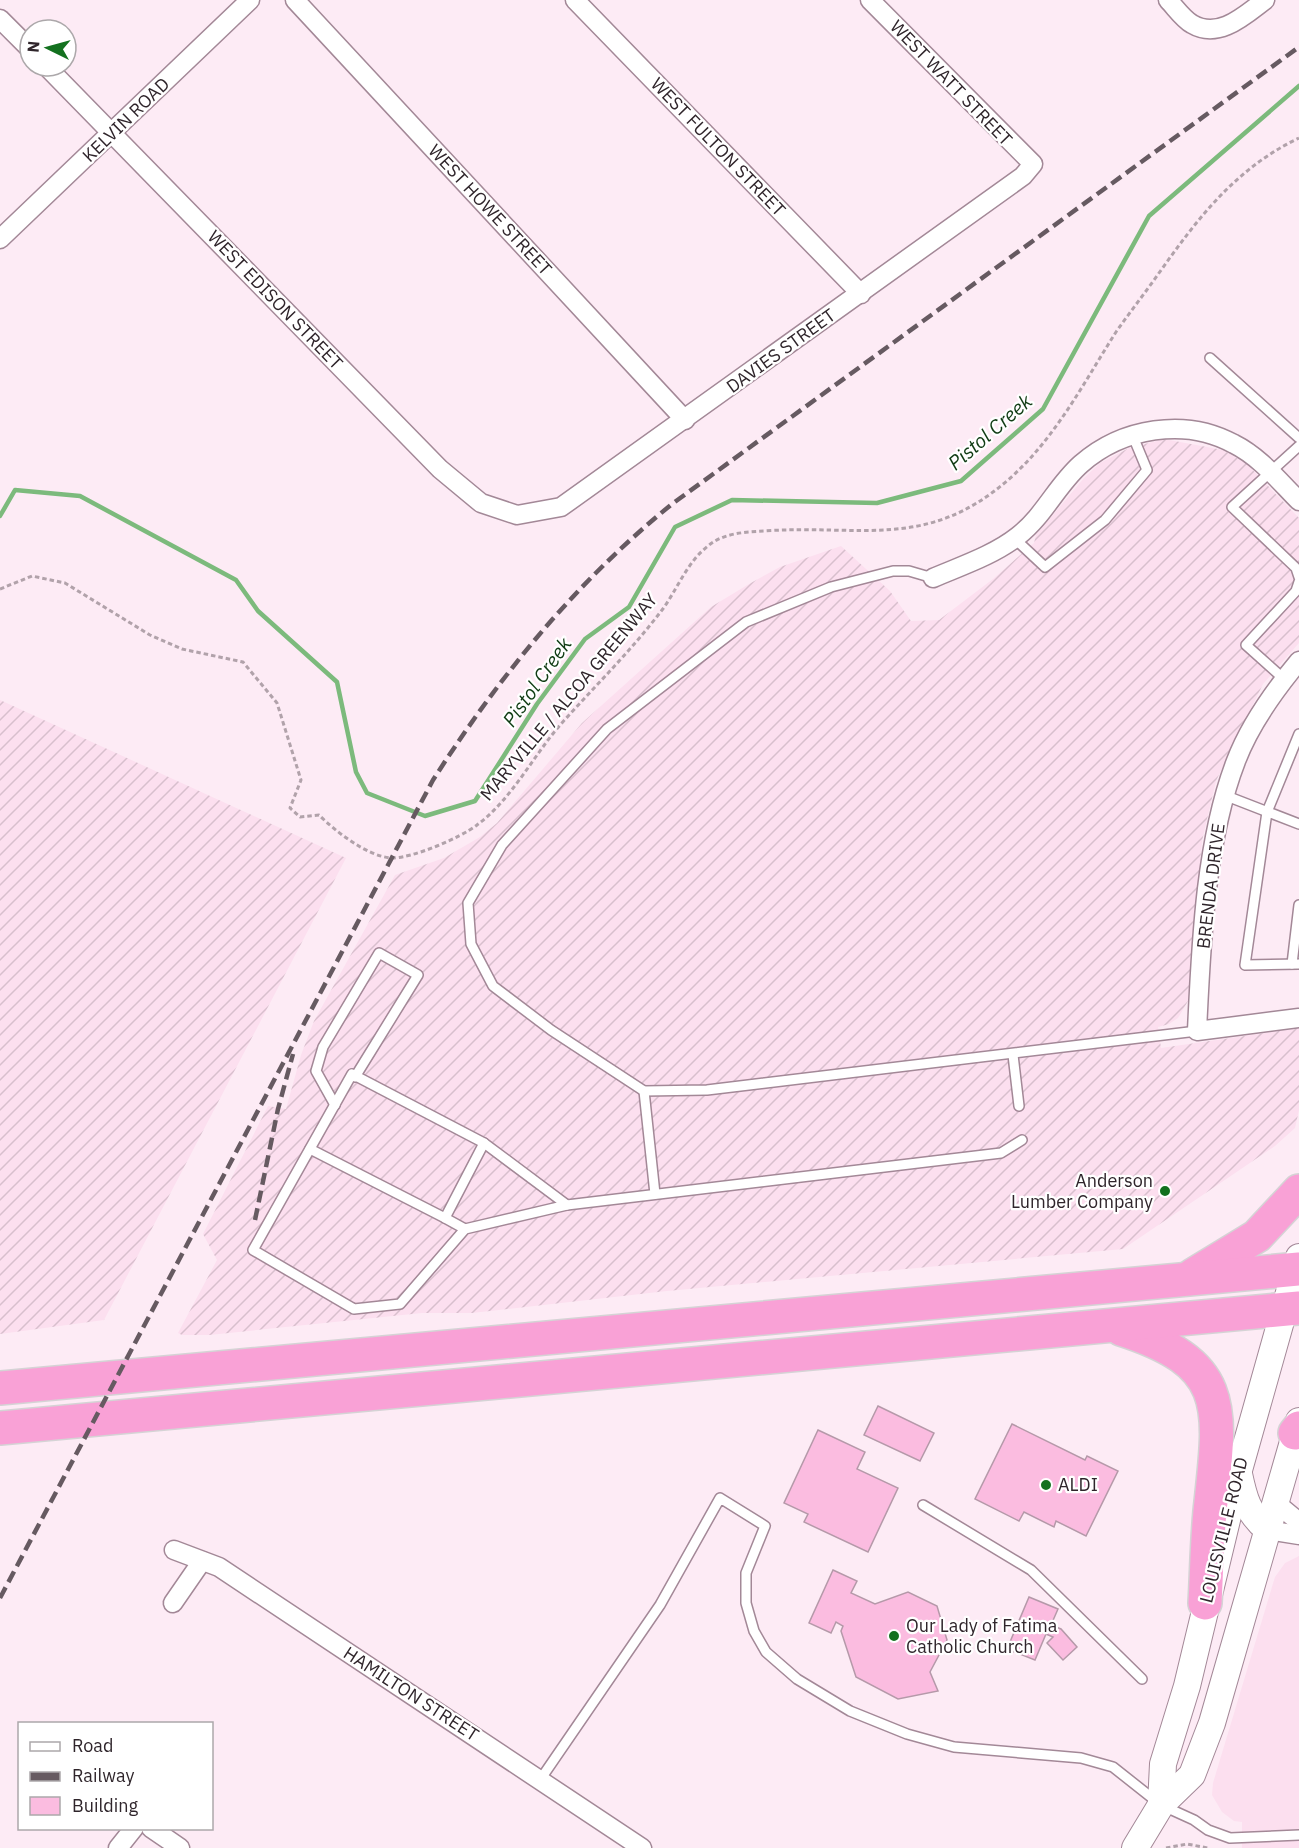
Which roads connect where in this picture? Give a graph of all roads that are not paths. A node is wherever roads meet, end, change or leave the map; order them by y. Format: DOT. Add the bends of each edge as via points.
graph roads {
  1 [pos="250,0"];
  2 [pos="295,0"];
  3 [pos="575,0"];
  4 [pos="870,0"];
  5 [pos="1168,0"];
  6 [pos="1265,0"];
  7 [pos="0,19"];
  8 [pos="18,37"];
  9 [pos="58,78"];
  10 [pos="112,133"];
  11 [pos="1033,164"];
  12 [pos="0,239"];
  13 [pos="861,294"];
  14 [pos="1210,358"];
  15 [pos="685,420"];
  16 [pos="1132,434"];
  17 [pos="1299,438"];
  18 [pos="1299,446"];
  19 [pos="1270,471"];
  20 [pos="1299,501"];
  21 [pos="517,515"];
  22 [pos="1015,538"];
  23 [pos="1299,577"];
  24 [pos="933,578"];
  25 [pos="1299,582"];
  26 [pos="1299,661"];
  27 [pos="1284,679"];
  28 [pos="1299,734"];
  29 [pos="1224,795"];
  30 [pos="1267,812"];
  31 [pos="1299,824"];
  32 [pos="1299,905"];
  33 [pos="1296,964"];
  34 [pos="1298,1019"];
  35 [pos="1197,1031"];
  36 [pos="1013,1054"];
  37 [pos="356,1077"];
  38 [pos="644,1091"];
  39 [pos="335,1105"];
  40 [pos="1019,1106"];
  41 [pos="1022,1140"];
  42 [pos="484,1143"];
  43 [pos="310,1149"];
  44 [pos="1299,1191"];
  45 [pos="655,1194"];
  46 [pos="567,1205"];
  47 [pos="445,1218"];
  48 [pos="465,1229"];
  49 [pos="1298,1265"];
  50 [pos="1188,1278"];
  51 [pos="1292,1309"];
  52 [pos="1110,1325"];
  53 [pos="0,1388"];
  54 [pos="1298,1427"];
  55 [pos="0,1428"];
  56 [pos="1239,1470"];
  57 [pos="1276,1503"];
  58 [pos="923,1505"];
  59 [pos="1299,1522"];
  60 [pos="1268,1530"];
  61 [pos="1299,1535"];
  62 [pos="174,1550"];
  63 [pos="202,1560"];
  64 [pos="172,1603"];
  65 [pos="1205,1603"];
  66 [pos="1142,1678"];
  67 [pos="540,1780"];
  68 [pos="1161,1805"];
  69 [pos="132,1830"];
  70 [pos="154,1830"];
  71 [pos="1299,1835"];
  72 [pos="118,1848"];
  73 [pos="180,1848"];
  74 [pos="642,1848"];
  75 [pos="1135,1848"];
  1 -- 10 [label="street, KELVIN ROAD"];
  2 -- 15 [label="street, WEST HOWE STREET"];
  3 -- 13 [label="street, WEST FULTON STREET"];
  4 -- 11 [label="street, WEST WATT STREET"];
  5 -- 6 [label="street" via="1192,24 1210,29 1234,24"];
  7 -- 8 [label="street"];
  9 -- 10 [label="street, WEST EDISON STREET"];
  10 -- 12 [label="street, KELVIN ROAD"];
  10 -- 21 [label="street, WEST EDISON STREET" via="440,469 481,503"];
  11 -- 13 [label="street, DAVIES STREET" via="1023,176"];
  13 -- 15 [label="street, DAVIES STREET"];
  14 -- 17 [label="lane"];
  15 -- 21 [label="street, DAVIES STREET" via="561,507"];
  16 -- 19 [label="street" via="1176,430 1220,437 1248,452"];
  16 -- 22 [label="street" via="1081,464"];
  16 -- 22 [label="lane" via="1147,470 1105,520 1046,567"];
  18 -- 19 [label="lane"];
  19 -- 20 [label="street"];
  19 -- 23 [label="lane" via="1232,507 1296,568"];
  22 -- 24 [label="street"];
  24 -- 38 [label="lane" via="909,570 893,571 831,587 746,622 607,729 502,845 468,903 471,944 493,986 551,1030"];
  25 -- 27 [label="lane" via="1296,591 1246,645"];
  26 -- 27 [label="street, BRENDA DRIVE"];
  27 -- 29 [label="street, BRENDA DRIVE" via="1245,740"];
  28 -- 30 [label="lane"];
  29 -- 30 [label="lane"];
  29 -- 35 [label="street, BRENDA DRIVE" via="1209,883"];
  30 -- 31 [label="lane"];
  30 -- 33 [label="lane" via="1245,965"];
  32 -- 33 [label="lane"];
  34 -- 35 [label="street"];
  35 -- 36 [label="lane"];
  36 -- 38 [label="lane" via="707,1090"];
  36 -- 40 [label="lane"];
  37 -- 39 [label="lane" via="351,1074"];
  37 -- 39 [label="lane" via="418,975 379,953 323,1047 316,1071"];
  37 -- 42 [label="lane"];
  38 -- 45 [label="lane"];
  39 -- 43 [label="lane"];
  41 -- 45 [label="lane" via="1001,1153"];
  42 -- 46 [label="lane"];
  42 -- 47 [label="lane"];
  43 -- 47 [label="lane"];
  43 -- 48 [label="lane" via="253,1250 354,1309 400,1304"];
  44 -- 50 [label="highway" via="1257,1236"];
  45 -- 46 [label="lane"];
  46 -- 48 [label="lane"];
  47 -- 48 [label="lane"];
  49 -- 50 [label="highway"];
  49 -- 51 [label="main road, LOUISVILLE ROAD"];
  50 -- 53 [label="highway"];
  51 -- 52 [label="highway"];
  51 -- 56 [label="main road, LOUISVILLE ROAD"];
  52 -- 55 [label="highway"];
  52 -- 65 [label="highway" via="1157,1340 1180,1354 1196,1369 1217,1410 1219,1434 1208,1527"];
  54 -- 57 [label="main road, LOUISVILLE ROAD"];
  56 -- 60 [label="main road" via="1248,1509"];
  56 -- 65 [label="main road, LOUISVILLE ROAD"];
  57 -- 59 [label="street"];
  57 -- 60 [label="main road, LOUISVILLE ROAD"];
  58 -- 66 [label="lane" via="1030,1570"];
  60 -- 61 [label="street"];
  60 -- 68 [label="main road, LOUISVILLE ROAD" via="1212,1723 1192,1775"];
  62 -- 63 [label="street, HAMILTON STREET"];
  63 -- 64 [label="street"];
  63 -- 67 [label="street, HAMILTON STREET" via="219,1567"];
  65 -- 68 [label="main road, LOUISVILLE ROAD" via="1187,1686 1163,1764"];
  67 -- 68 [label="lane" via="660,1605 720,1498 765,1526 746,1573 746,1603 754,1631 766,1652 797,1679 850,1711 917,1737 954,1747 1082,1758 1113,1767"];
  67 -- 74 [label="street, HAMILTON STREET"];
  68 -- 71 [label="lane" via="1230,1838"];
  68 -- 75 [label="main road, LOUISVILLE ROAD"];
  69 -- 72 [label="street"];
  70 -- 73 [label="street"];
}
